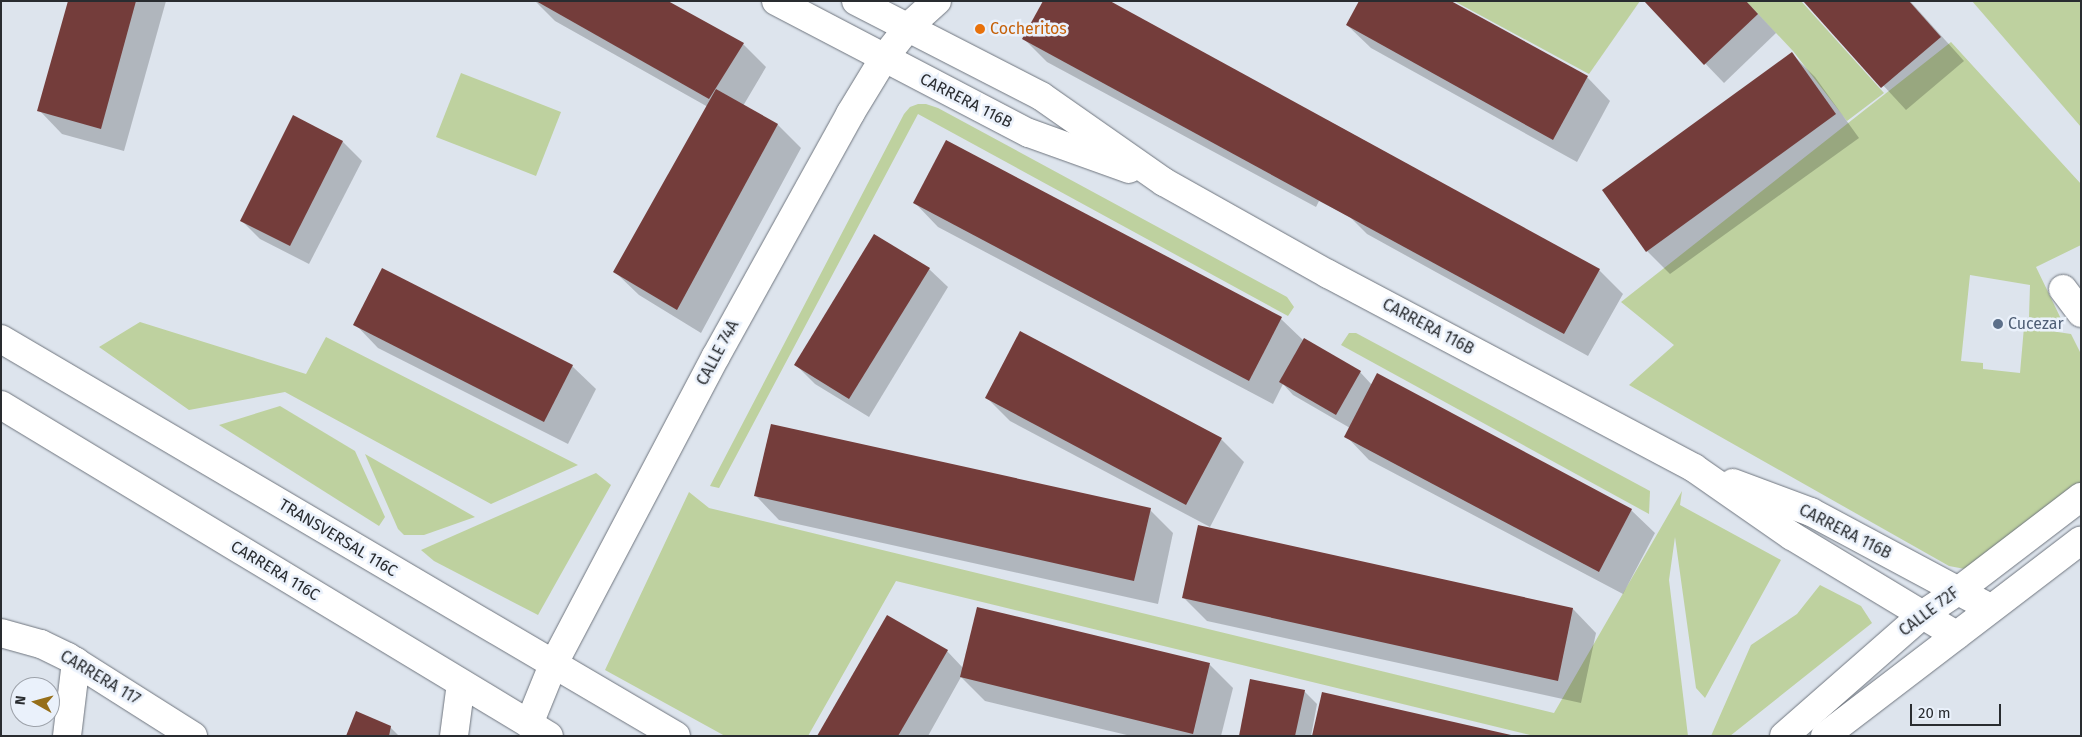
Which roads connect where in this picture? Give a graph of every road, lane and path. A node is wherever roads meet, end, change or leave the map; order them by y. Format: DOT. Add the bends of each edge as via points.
graph roads {
  1 [pos="776,1"];
  2 [pos="856,1"];
  3 [pos="936,1"];
  4 [pos="908,27"];
  5 [pos="884,58"];
  6 [pos="1164,182"];
  7 [pos="2063,289"];
  8 [pos="2081,313"];
  9 [pos="1,339"];
  10 [pos="1,405"];
  11 [pos="1694,468"];
  12 [pos="2081,497"];
  13 [pos="2081,540"];
  14 [pos="1958,591"];
  15 [pos="1990,608"];
  16 [pos="1922,615"];
  17 [pos="1,632"];
  18 [pos="1956,635"];
  19 [pos="76,662"];
  20 [pos="552,665"];
  21 [pos="461,683"];
  22 [pos="539,730"];
  23 [pos="67,736"];
  24 [pos="193,736"];
  25 [pos="454,736"];
  26 [pos="676,736"];
  27 [pos="1784,736"];
  28 [pos="1825,736"];
  1 -- 5 [label="street, CARRERA 116B"];
  2 -- 4 [label="street, CARRERA 116B"];
  3 -- 4 [label="street, CALLE 74A"];
  4 -- 5 [label="street, CALLE 74A"];
  4 -- 6 [label="street, CARRERA 116B" via="1042,96"];
  5 -- 6 [label="street, CARRERA 116B" via="1029,133"];
  5 -- 20 [label="street, CALLE 74A" via="716,356"];
  6 -- 11 [label="street, CARRERA 116B" via="1328,274"];
  7 -- 8 [label="street"];
  9 -- 20 [label="street, TRANSVERSAL 116C"];
  10 -- 21 [label="street, CARRERA 116C"];
  11 -- 14 [label="street, CARRERA 116B" via="1811,512"];
  11 -- 16 [label="street, CARRERA 116B" via="1792,536"];
  12 -- 14 [label="street, CALLE 72F"];
  13 -- 15 [label="street"];
  14 -- 15 [label="street, CARRERA 116B"];
  14 -- 16 [label="street, CALLE 72F"];
  15 -- 18 [label="street"];
  16 -- 18 [label="street, CARRERA 116B"];
  16 -- 27 [label="street, CALLE 72F"];
  17 -- 19 [label="street, CARRERA 117" via="41,644"];
  18 -- 28 [label="street"];
  19 -- 23 [label="street"];
  19 -- 24 [label="street, CARRERA 117"];
  20 -- 22 [label="street, CALLE 74A"];
  20 -- 26 [label="street, TRANSVERSAL 116C"];
  21 -- 22 [label="street, CARRERA 116C"];
  21 -- 25 [label="street"];
}
